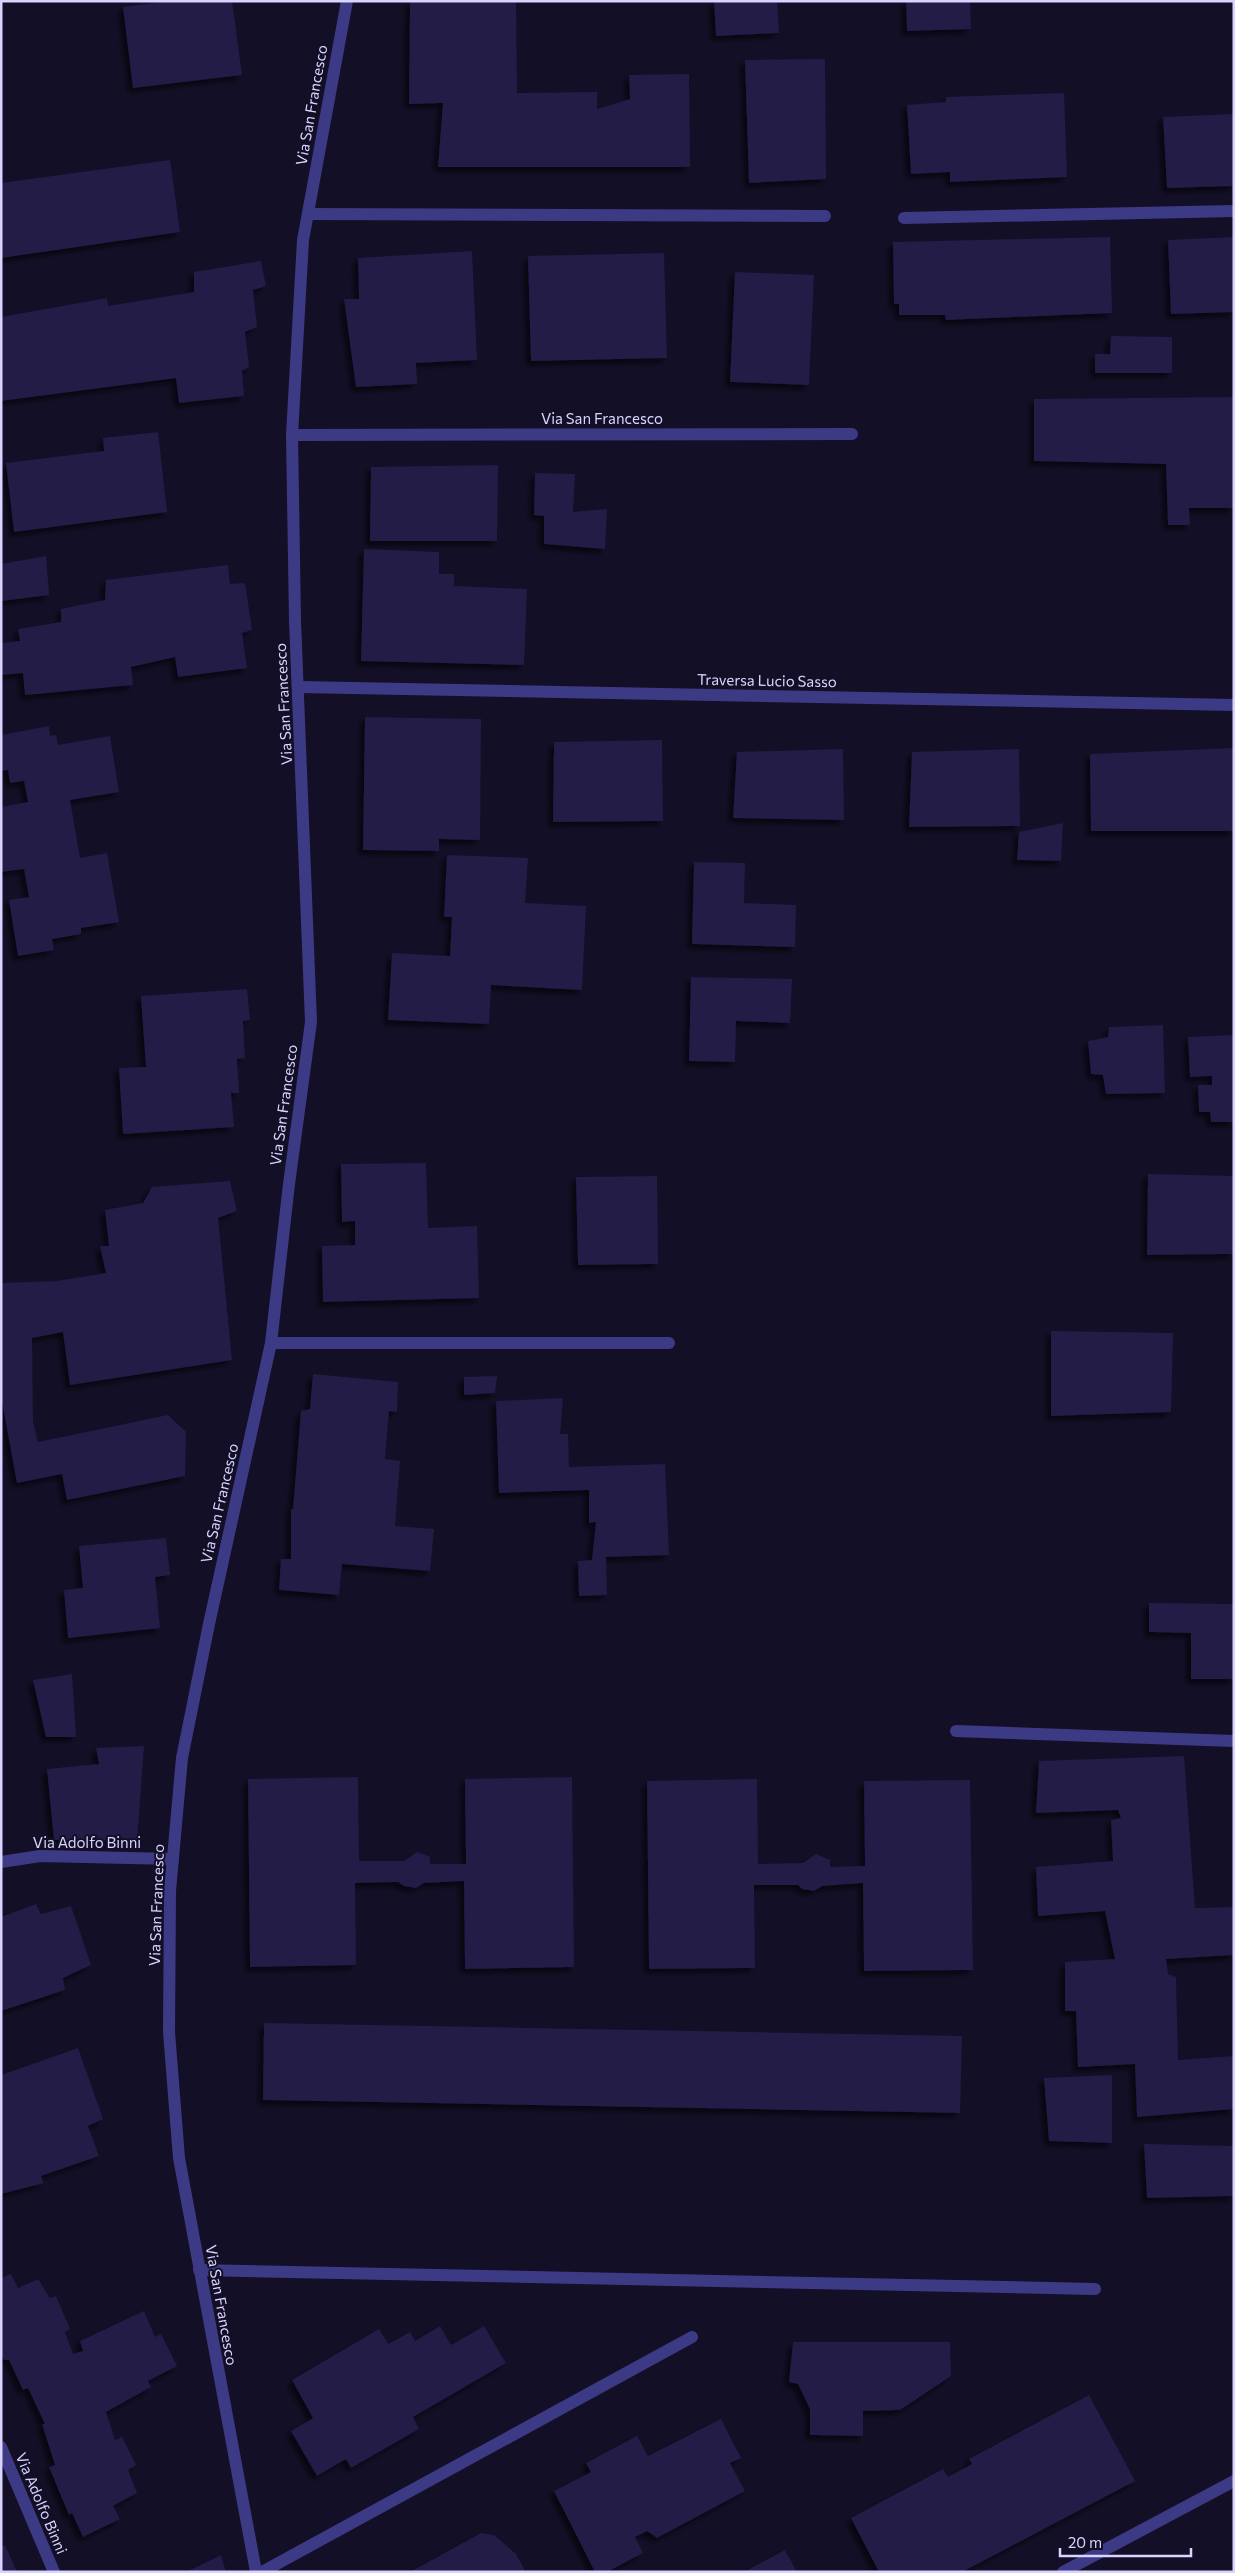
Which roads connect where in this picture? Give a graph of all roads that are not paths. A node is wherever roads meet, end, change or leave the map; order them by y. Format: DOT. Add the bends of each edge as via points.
graph roads {
  1 [pos="347,1"];
  2 [pos="1234,211"];
  3 [pos="308,214"];
  4 [pos="825,216"];
  5 [pos="904,218"];
  6 [pos="852,434"];
  7 [pos="292,435"];
  8 [pos="299,687"];
  9 [pos="1234,705"];
  10 [pos="272,1342"];
  11 [pos="669,1343"];
  12 [pos="956,1731"];
  13 [pos="1234,1741"];
  14 [pos="173,1859"];
  15 [pos="1,1862"];
  16 [pos="199,2270"];
  17 [pos="1095,2289"];
  18 [pos="692,2337"];
  19 [pos="1,2448"];
  20 [pos="1234,2481"];
  21 [pos="54,2572"];
  22 [pos="256,2572"];
  23 [pos="262,2572"];
  24 [pos="1063,2572"];
  1 -- 3 [label="street, Via San Francesco"];
  2 -- 5 [label="street"];
  3 -- 4 [label="street"];
  3 -- 7 [label="street, Via San Francesco" via="303,240"];
  6 -- 7 [label="street, Via San Francesco"];
  7 -- 8 [label="street, Via San Francesco"];
  8 -- 9 [label="street, Traversa Lucio Sasso"];
  8 -- 10 [label="street, Via San Francesco" via="311,1022"];
  10 -- 11 [label="street"];
  10 -- 14 [label="street, Via San Francesco" via="182,1758"];
  12 -- 13 [label="street"];
  14 -- 15 [label="street, Via Adolfo Binni" via="40,1856"];
  14 -- 16 [label="street, Via San Francesco" via="169,2032 179,2158"];
  16 -- 17 [label="street"];
  16 -- 22 [label="street, Via San Francesco"];
  18 -- 23 [label="street"];
  19 -- 21 [label="street, Via Adolfo Binni"];
  20 -- 24 [label="street"];
}
